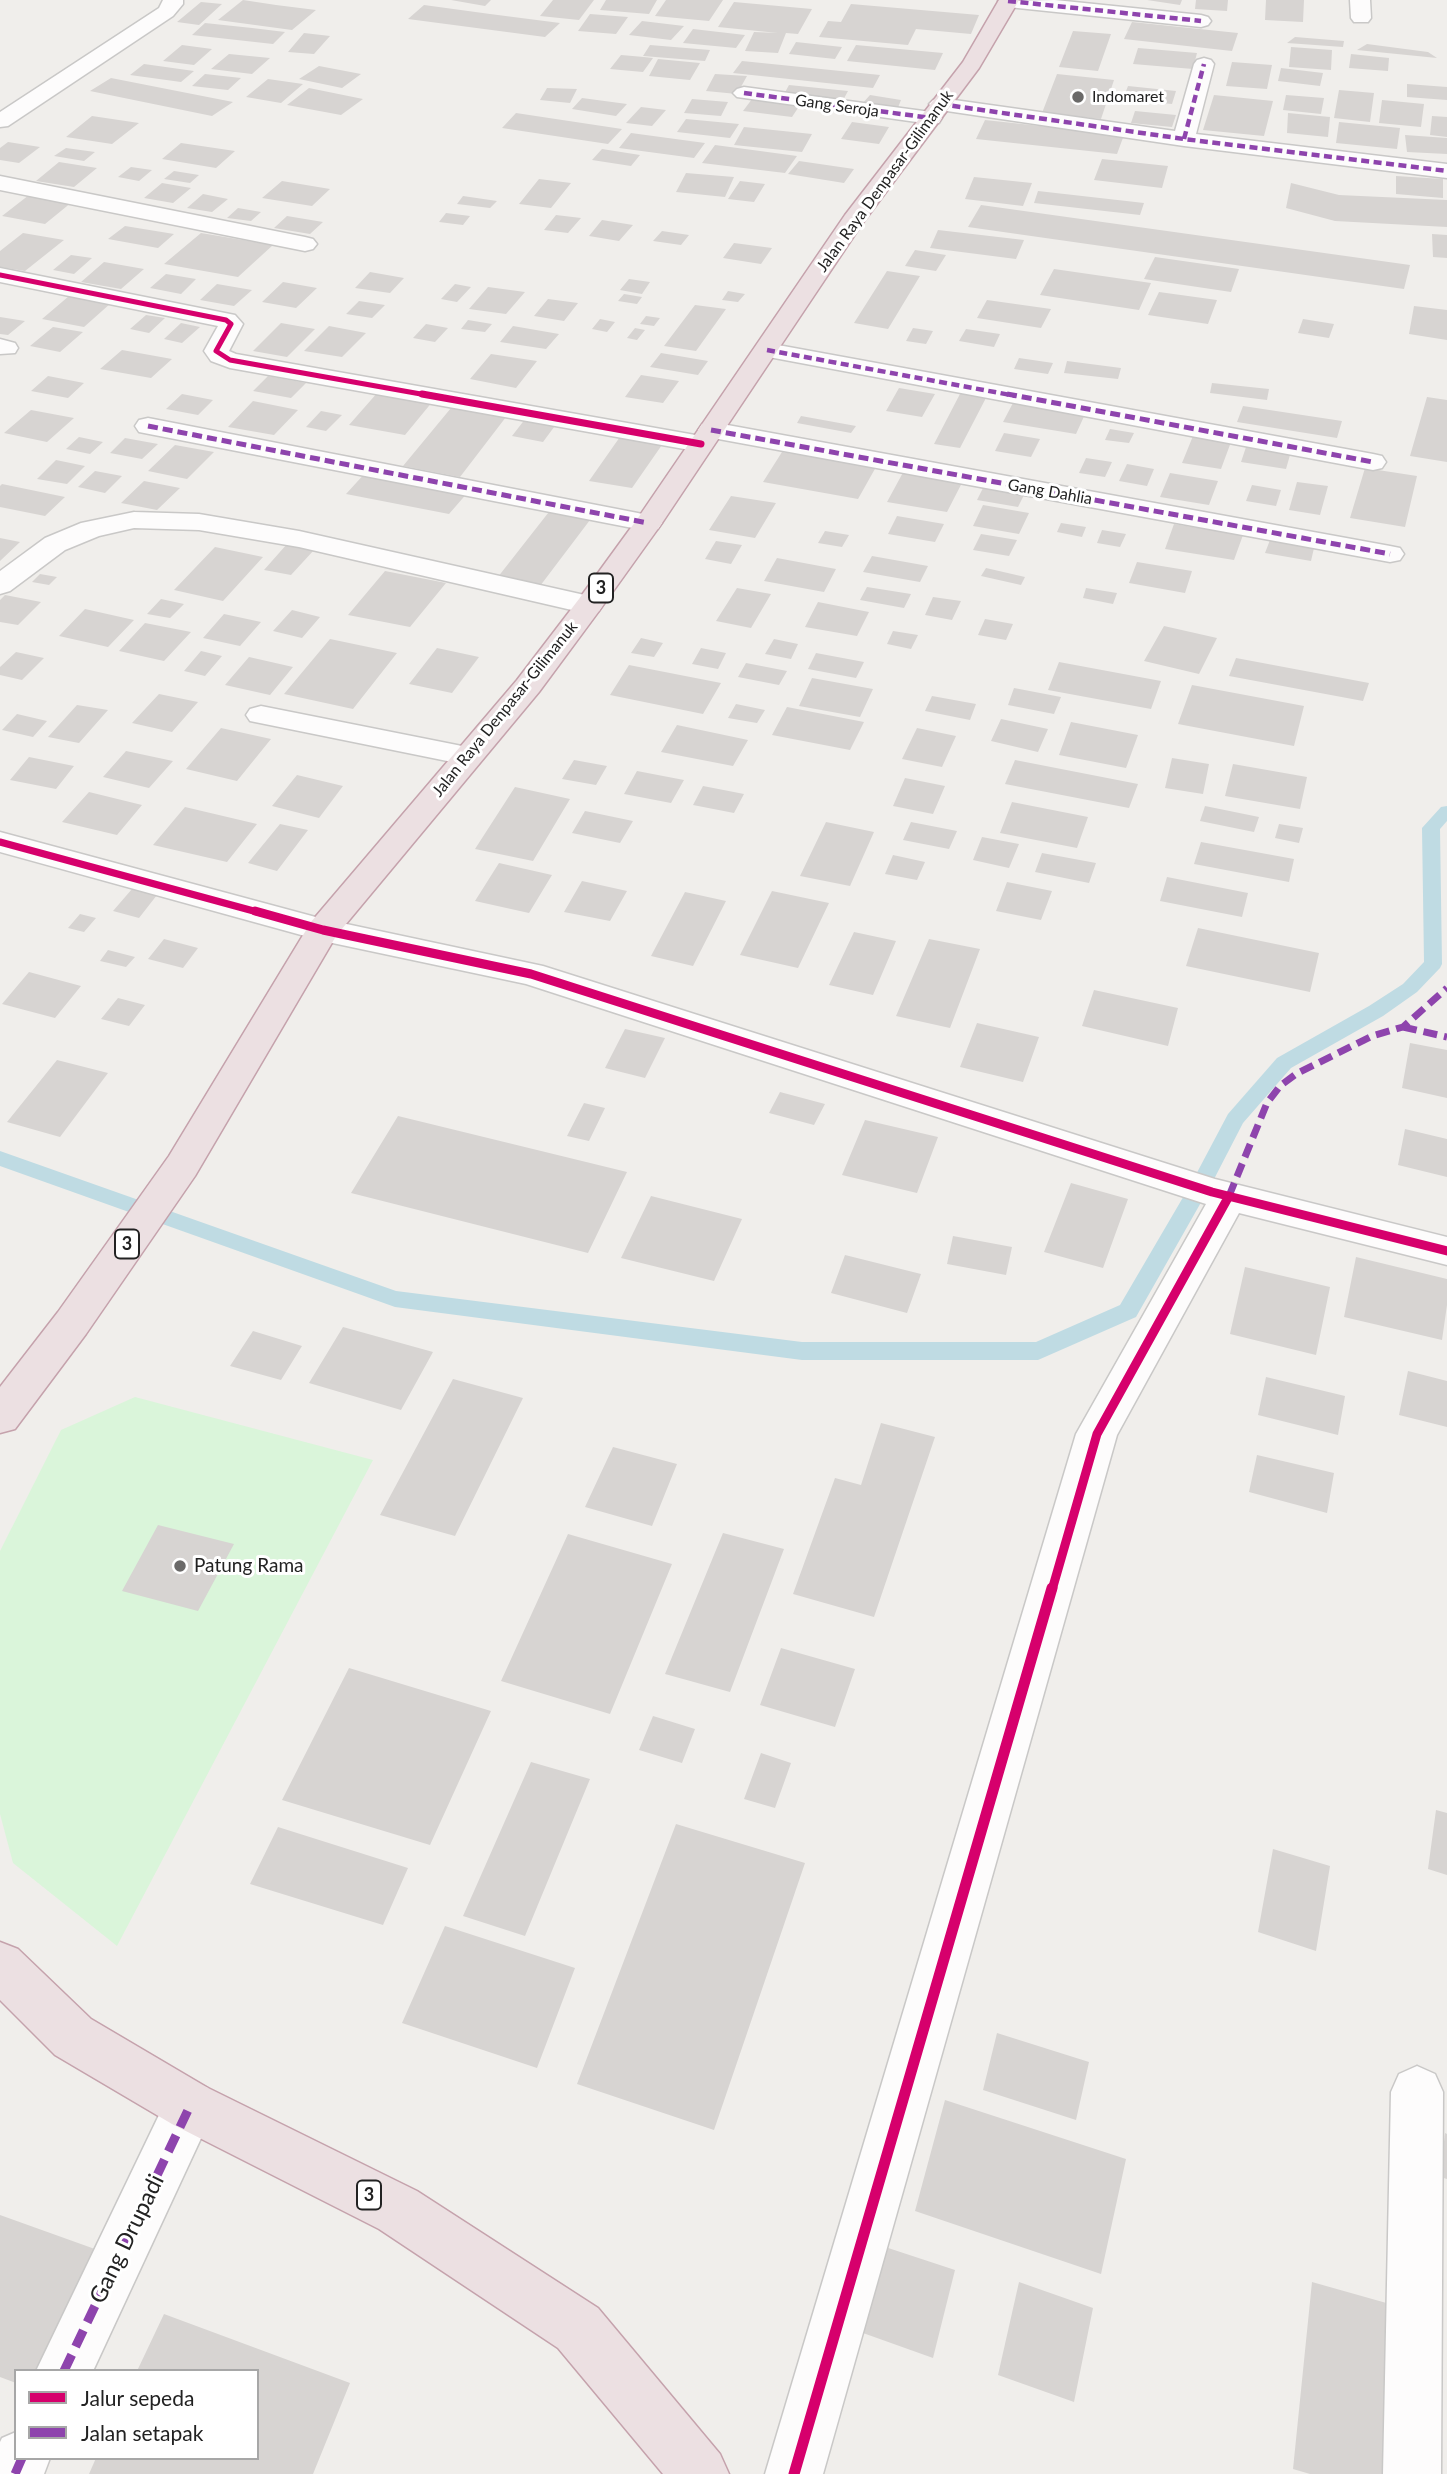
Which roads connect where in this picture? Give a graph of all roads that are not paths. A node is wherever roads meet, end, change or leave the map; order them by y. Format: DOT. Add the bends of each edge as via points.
graph roads {
  1 [pos="173,0"];
  2 [pos="1008,1"];
  3 [pos="1201,21"];
  4 [pos="1204,64"];
  5 [pos="744,93"];
  6 [pos="935,111"];
  7 [pos="0,121"];
  8 [pos="1184,139"];
  9 [pos="1447,171"];
  10 [pos="0,184"];
  11 [pos="305,244"];
  12 [pos="0,275"];
  13 [pos="767,350"];
  14 [pos="148,426"];
  15 [pos="706,437"];
  16 [pos="1373,462"];
  17 [pos="648,523"];
  18 [pos="1390,554"];
  19 [pos="0,584"];
  20 [pos="589,605"];
  21 [pos="261,715"];
  22 [pos="467,756"];
  23 [pos="0,842"];
  24 [pos="323,930"];
  25 [pos="1221,1194"];
  26 [pos="1447,1251"];
  27 [pos="0,1417"];
  28 [pos="0,1966"];
  29 [pos="1417,2092"];
  30 [pos="190,2106"];
  31 [pos="65,2369"];
  32 [pos="700,2474"];
  33 [pos="794,2474"];
  34 [pos="1412,2474"];
  1 -- 7 [label="street" via="166,12"];
  2 -- 3 [label="street"];
  2 -- 6 [label="highway, Jalan Raya Denpasar-Gilimanuk / 3" via="972,64"];
  4 -- 8 [label="street"];
  5 -- 6 [label="street, Gang Seroja"];
  6 -- 8 [label="street, Gang Seroja"];
  6 -- 13 [label="highway, Jalan Raya Denpasar-Gilimanuk / 3" via="853,220"];
  8 -- 9 [label="street, Gang Seroja"];
  10 -- 11 [label="street"];
  12 -- 15 [label="street, Gang Dahlia" via="226,320 231,324 216,351 230,360"];
  13 -- 15 [label="highway, Jalan Raya Denpasar-Gilimanuk / 3"];
  13 -- 16 [label="street"];
  14 -- 17 [label="street"];
  15 -- 17 [label="highway, Jalan Raya Denpasar-Gilimanuk / 3"];
  15 -- 18 [label="street, Gang Dahlia"];
  17 -- 20 [label="highway, Jalan Raya Denpasar-Gilimanuk / 3"];
  19 -- 20 [label="street" via="55,544 91,529 134,520 199,522 299,539"];
  20 -- 22 [label="highway, Jalan Raya Denpasar-Gilimanuk / 3"];
  21 -- 22 [label="street"];
  22 -- 24 [label="highway, Jalan Raya Denpasar-Gilimanuk / 3"];
  23 -- 24 [label="street"];
  24 -- 25 [label="street" via="531,974"];
  24 -- 27 [label="highway, Jalan Raya Denpasar-Gilimanuk / 3" via="182,1166"];
  25 -- 26 [label="street"];
  25 -- 33 [label="street" via="1097,1434"];
  28 -- 30 [label="highway, 3" via="73,2038"];
  29 -- 34 [label="street"];
  30 -- 31 [label="street, Gang Drupadi"];
  30 -- 32 [label="highway, 3" via="398,2210 578,2328"];
}
